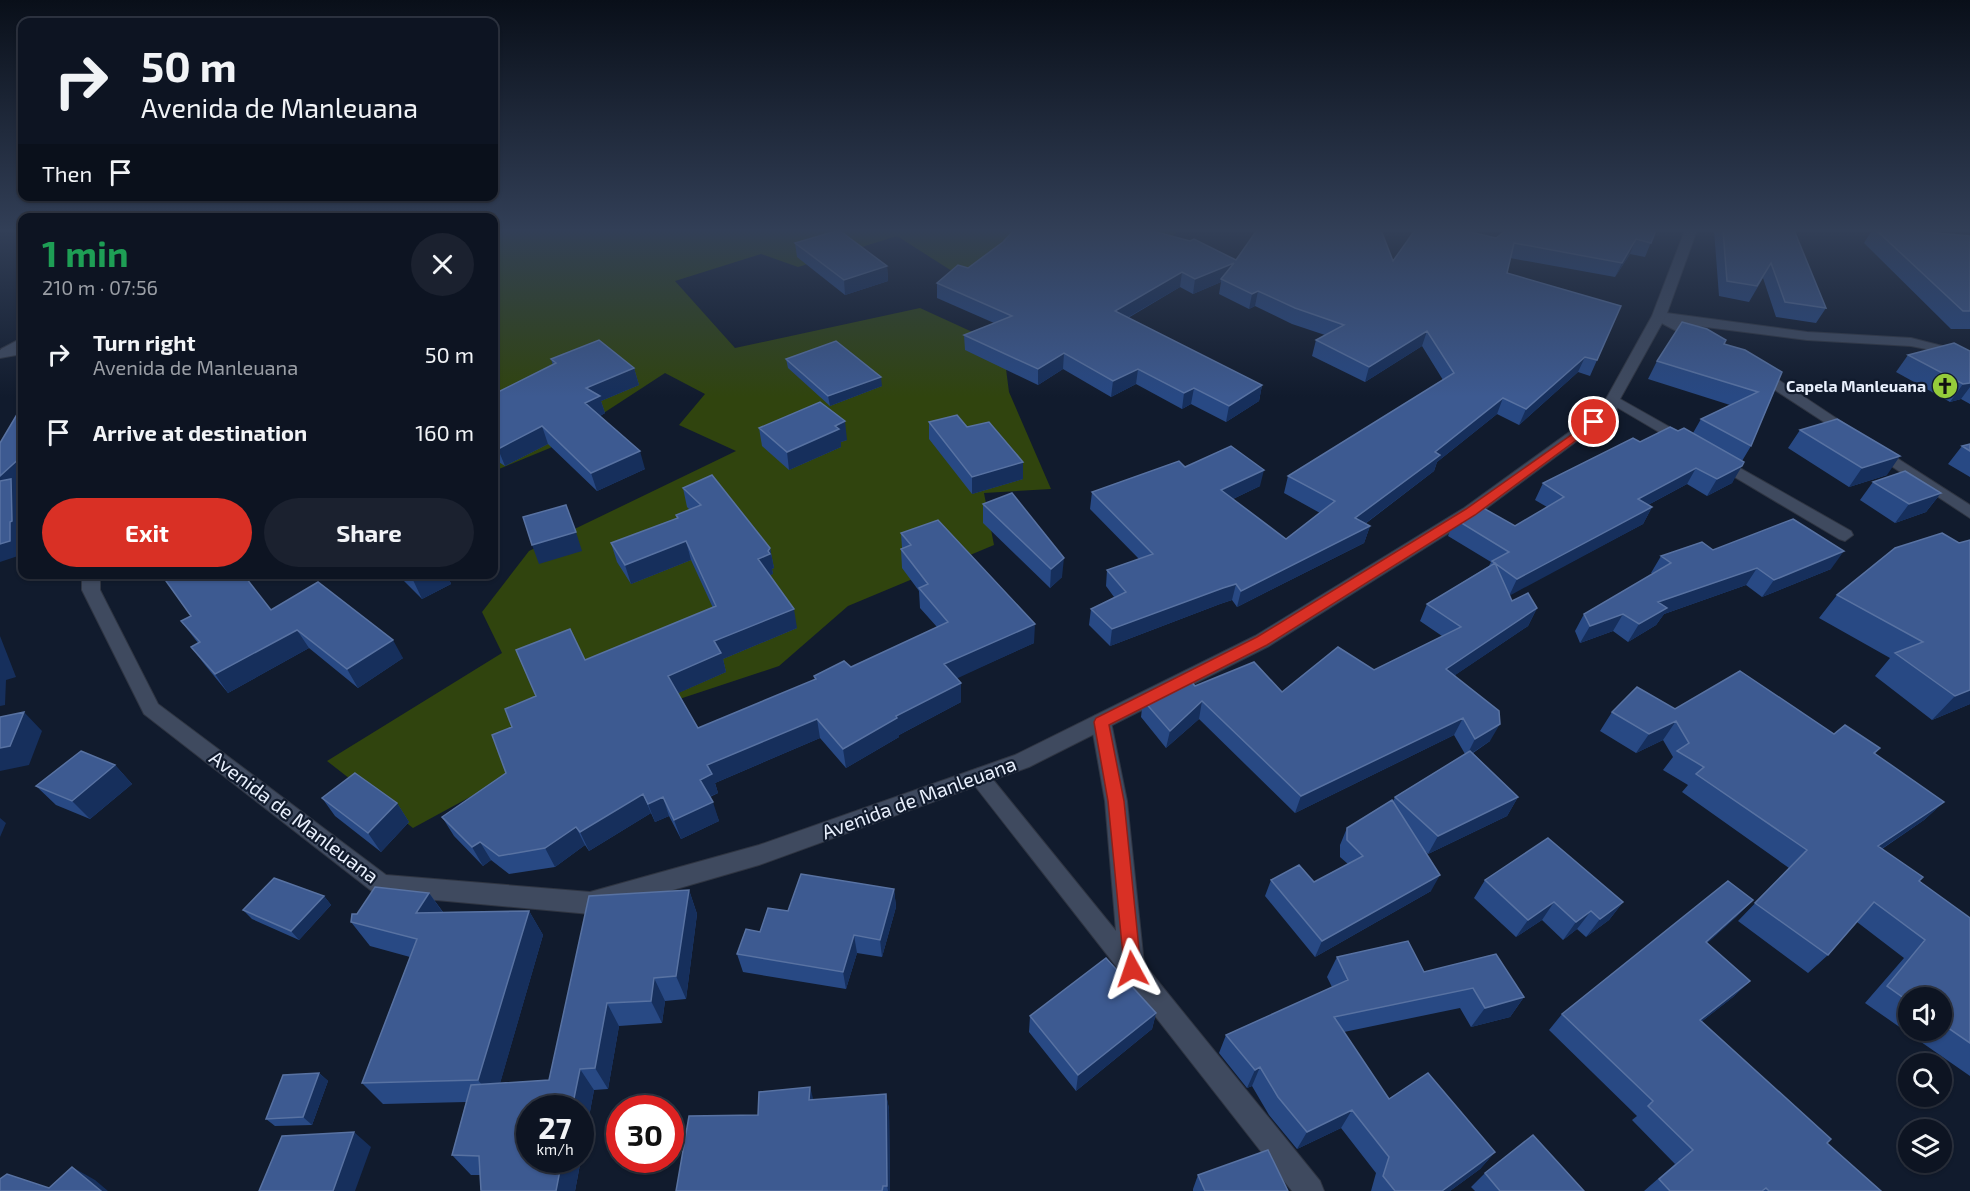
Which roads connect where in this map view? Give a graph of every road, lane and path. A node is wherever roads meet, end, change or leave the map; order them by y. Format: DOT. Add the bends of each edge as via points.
graph roads {
  1 [pos="1671,286"];
  2 [pos="1659,316"];
  3 [pos="18,344"];
  4 [pos="1711,346"];
  5 [pos="18,351"];
  6 [pos="3,353"];
  7 [pos="1970,358"];
  8 [pos="1742,363"];
  9 [pos="1613,399"];
  10 [pos="1970,513"];
  11 [pos="1845,535"];
  12 [pos="91,579"];
  13 [pos="1101,722"];
  14 [pos="979,777"];
  15 [pos="1132,969"];
  16 [pos="1310,1191"];
  1 -- 2 [label="street, Avenida de Manleuana"];
  2 -- 4 [label="street"];
  2 -- 7 [label="street" via="1809,337 1866,338 1949,348"];
  2 -- 9 [label="street, Avenida de Manleuana"];
  3 -- 6 [label="street"];
  5 -- 6 [label="street"];
  8 -- 10 [label="street"];
  9 -- 11 [label="street"];
  9 -- 13 [label="street, Avenida de Manleuana" via="1611,409 1470,512 1262,641"];
  12 -- 14 [label="street, Avenida de Manleuana" via="91,590 151,709 381,885 590,903 759,855"];
  13 -- 14 [label="street, Avenida de Manleuana" via="1022,761"];
  13 -- 15 [label="street" via="1116,801"];
  14 -- 15 [label="street"];
  15 -- 16 [label="street"];
}
